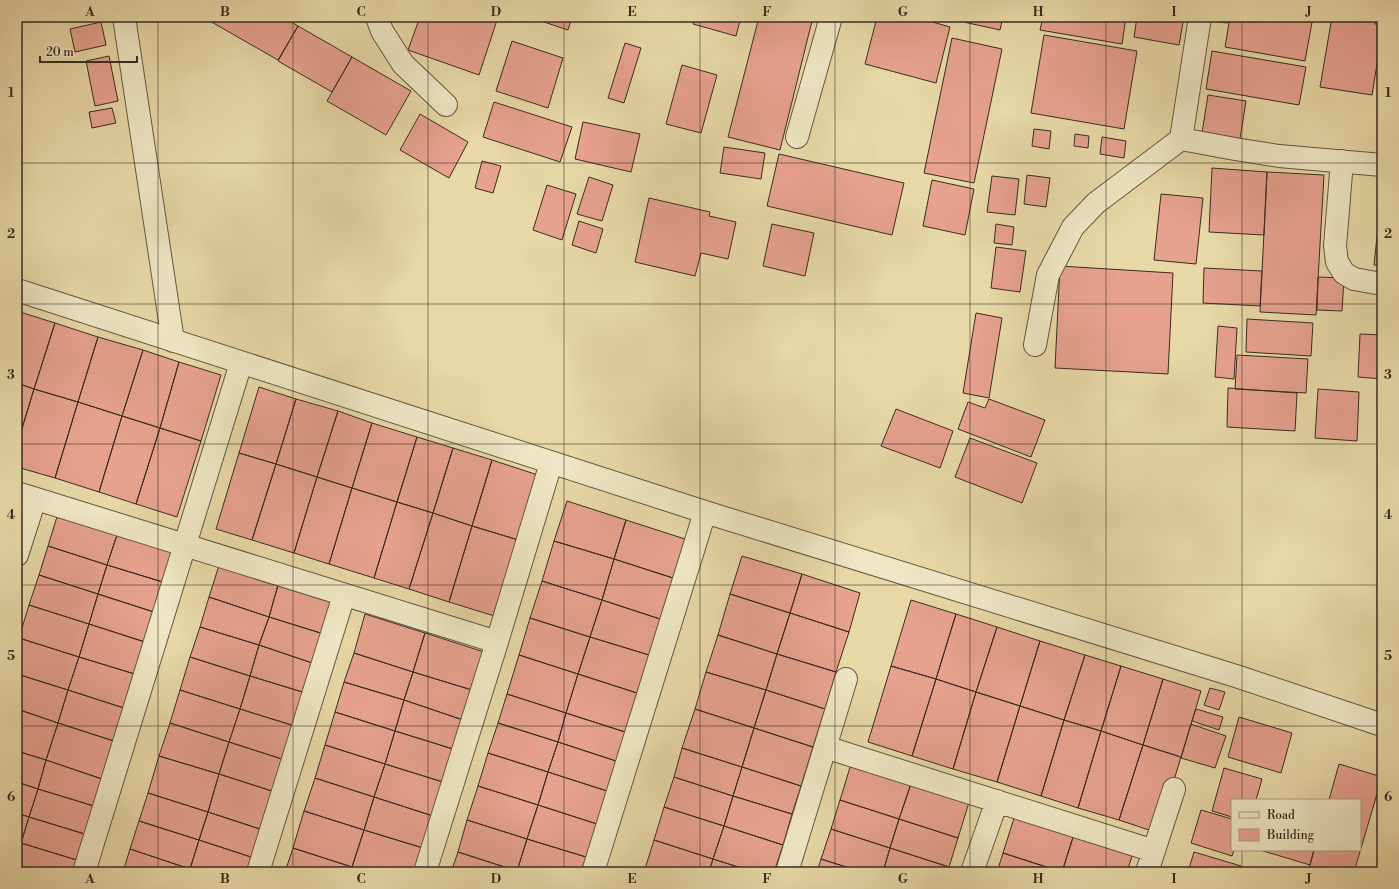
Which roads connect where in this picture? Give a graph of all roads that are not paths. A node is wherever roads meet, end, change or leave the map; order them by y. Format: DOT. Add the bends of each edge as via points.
graph roads {
  1 [pos="124,17"];
  2 [pos="377,17"];
  3 [pos="831,17"];
  4 [pos="1200,17"];
  5 [pos="446,105"];
  6 [pos="797,137"];
  7 [pos="1181,139"];
  8 [pos="1342,161"];
  9 [pos="1382,165"];
  10 [pos="1382,284"];
  11 [pos="17,290"];
  12 [pos="173,341"];
  13 [pos="1035,345"];
  14 [pos="241,362"];
  15 [pos="551,463"];
  16 [pos="26,496"];
  17 [pos="705,512"];
  18 [pos="184,545"];
  19 [pos="17,555"];
  20 [pos="344,595"];
  21 [pos="497,642"];
  22 [pos="846,679"];
  23 [pos="1382,725"];
  24 [pos="825,747"];
  25 [pos="1174,788"];
  26 [pos="996,801"];
  27 [pos="1154,851"];
  28 [pos="84,872"];
  29 [pos="258,872"];
  30 [pos="425,872"];
  31 [pos="593,872"];
  32 [pos="787,872"];
  33 [pos="972,872"];
  34 [pos="1147,872"];
  1 -- 12 [label="street"];
  2 -- 5 [label="street" via="382,31 403,64"];
  3 -- 6 [label="street"];
  4 -- 7 [label="street"];
  7 -- 8 [label="street" via="1235,150"];
  7 -- 13 [label="street" via="1096,203 1074,227 1048,275"];
  8 -- 9 [label="street"];
  8 -- 10 [label="street" via="1335,246 1337,262 1344,273 1354,279"];
  11 -- 12 [label="street"];
  12 -- 14 [label="street"];
  14 -- 15 [label="street"];
  14 -- 18 [label="street"];
  15 -- 17 [label="street"];
  15 -- 21 [label="street"];
  16 -- 18 [label="street"];
  16 -- 19 [label="street"];
  17 -- 23 [label="street" via="1239,676"];
  17 -- 31 [label="street"];
  18 -- 20 [label="street"];
  18 -- 28 [label="street"];
  20 -- 21 [label="street"];
  20 -- 29 [label="street"];
  21 -- 30 [label="street"];
  22 -- 24 [label="street"];
  24 -- 26 [label="street"];
  24 -- 32 [label="street"];
  25 -- 27 [label="street"];
  26 -- 27 [label="street"];
  26 -- 33 [label="street"];
  27 -- 34 [label="street"];
}
